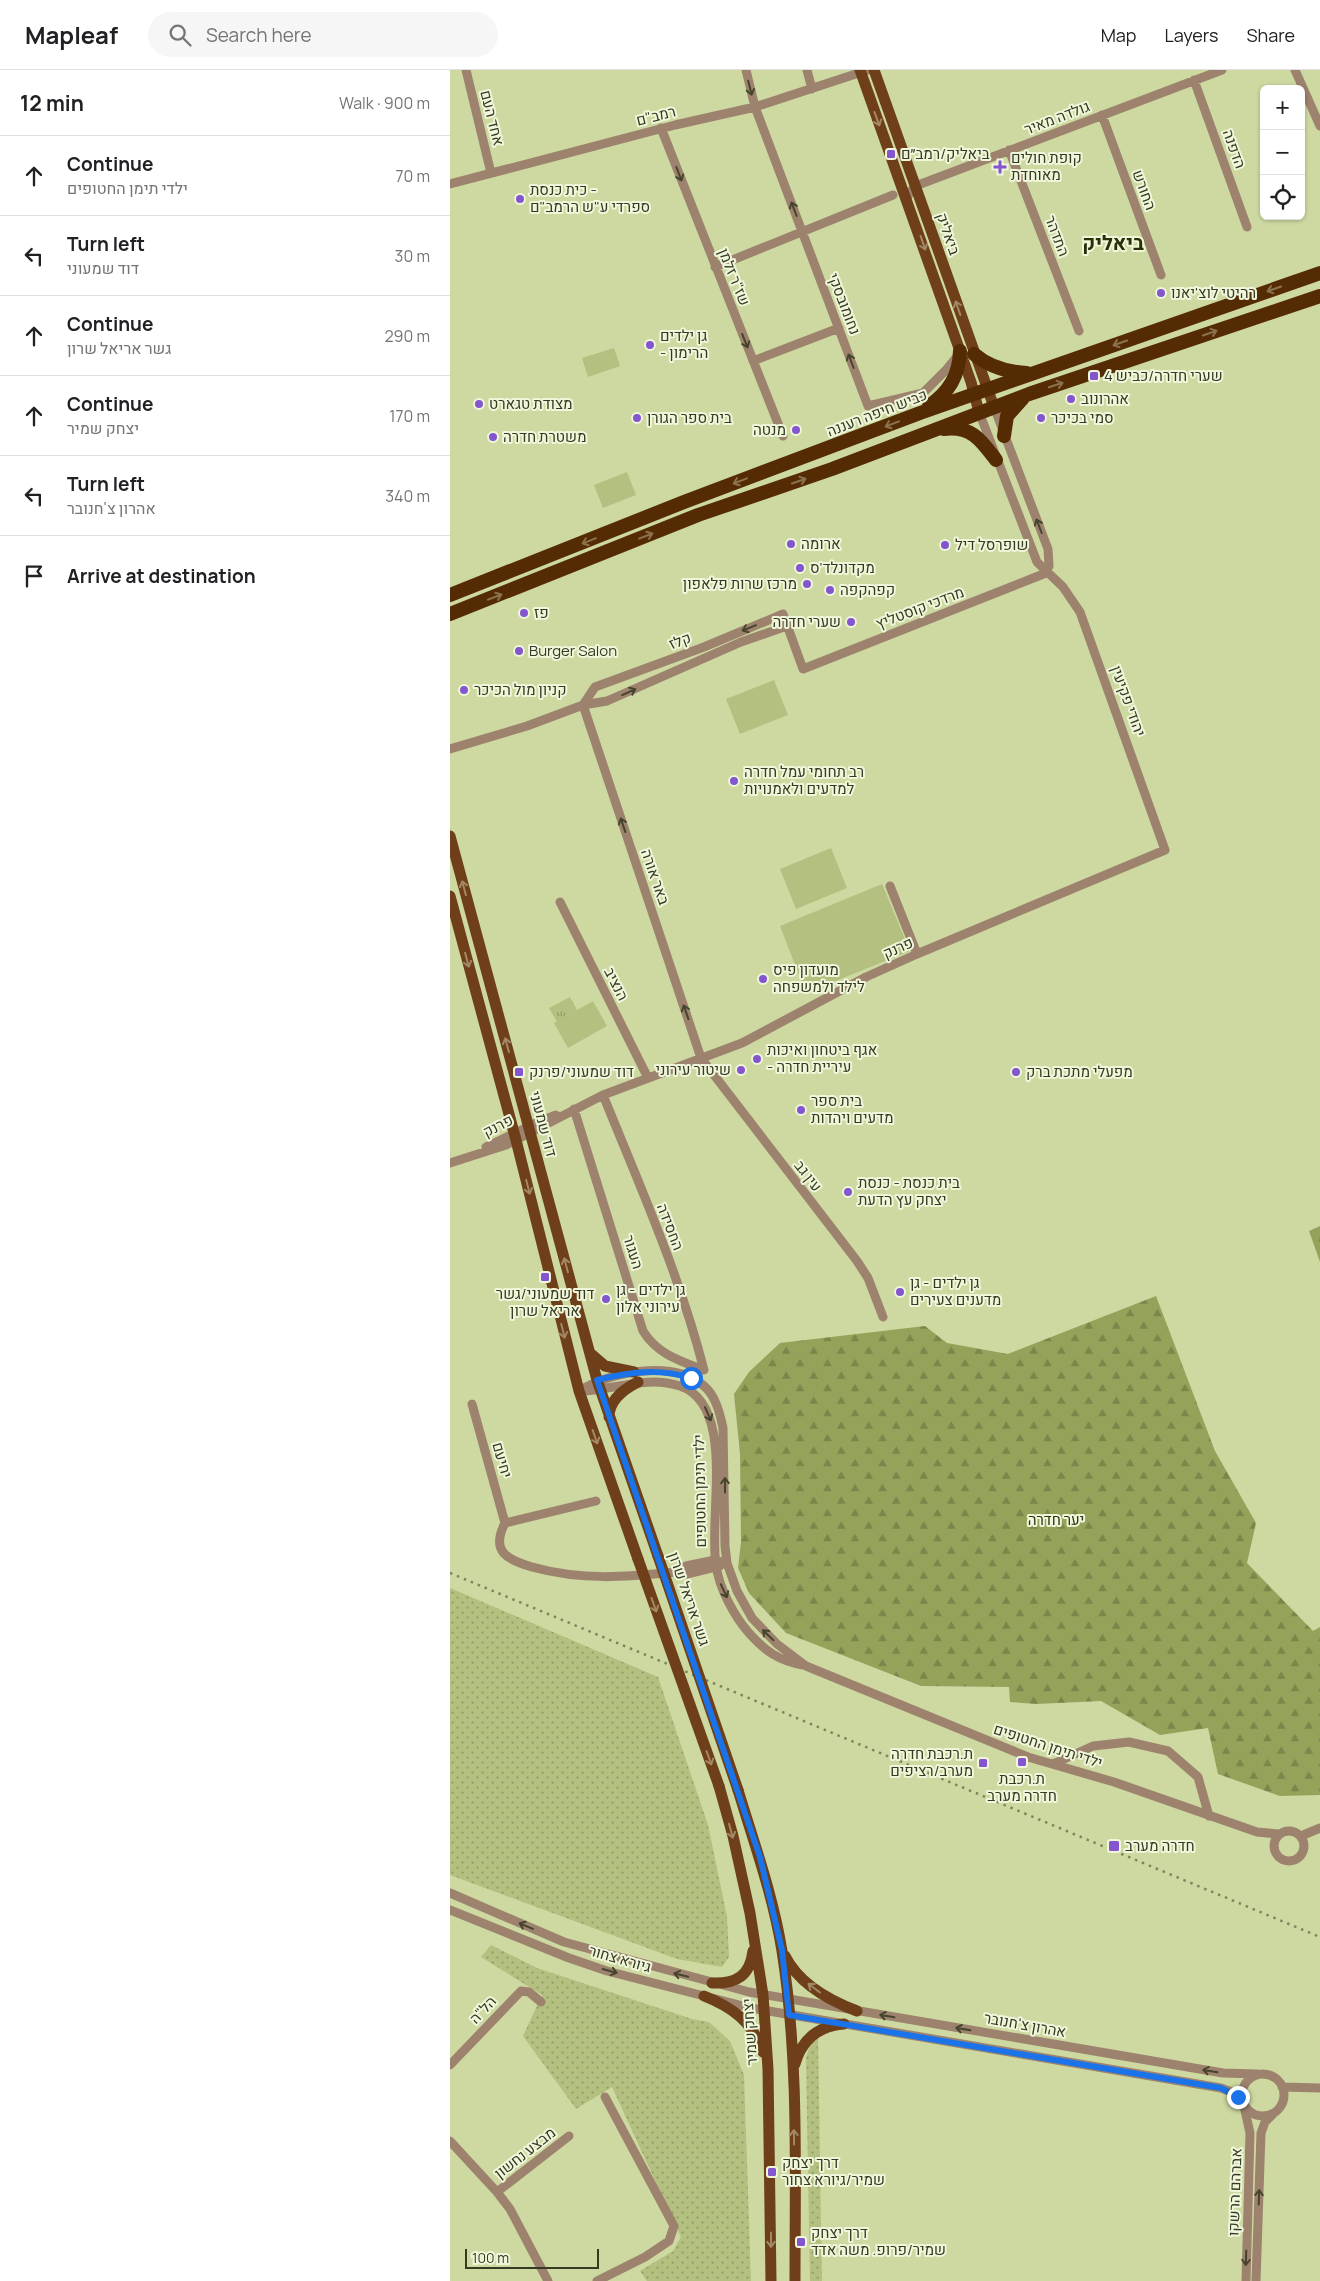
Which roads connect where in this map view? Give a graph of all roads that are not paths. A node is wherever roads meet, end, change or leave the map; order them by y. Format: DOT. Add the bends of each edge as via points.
graph roads {
  1 [pos="466,70"];
  2 [pos="746,70"];
  3 [pos="807,70"];
  4 [pos="874,70"];
  5 [pos="1222,70"];
  6 [pos="1295,70"];
  7 [pos="863,71"];
  8 [pos="1194,80"];
  9 [pos="812,89"];
  10 [pos="755,106"];
  11 [pos="1102,115"];
  12 [pos="1320,126"];
  13 [pos="661,128"];
  14 [pos="1009,150"];
  15 [pos="491,173"];
  16 [pos="450,184"];
  17 [pos="915,186"];
  18 [pos="893,195"];
  19 [pos="907,197"];
  20 [pos="1247,227"];
  21 [pos="802,231"];
  22 [pos="715,266"];
  23 [pos="1320,274"];
  24 [pos="1161,275"];
  25 [pos="1320,296"];
  26 [pos="839,328"];
  27 [pos="1079,331"];
  28 [pos="967,353"];
  29 [pos="753,361"];
  30 [pos="1033,373"];
  31 [pos="981,391"];
  32 [pos="1029,394"];
  33 [pos="994,407"];
  34 [pos="979,412"];
  35 [pos="920,413"];
  36 [pos="929,432"];
  37 [pos="783,436"];
  38 [pos="1004,436"];
  39 [pos="996,460"];
  40 [pos="1046,573"];
  41 [pos="450,595"];
  42 [pos="450,614"];
  43 [pos="787,626"];
  44 [pos="583,704"];
  45 [pos="450,749"];
  46 [pos="450,836"];
  47 [pos="1165,850"];
  48 [pos="890,886"];
  49 [pos="450,896"];
  50 [pos="560,902"];
  51 [pos="917,954"];
  52 [pos="701,1058"];
  53 [pos="648,1078"];
  54 [pos="603,1096"];
  55 [pos="574,1109"];
  56 [pos="529,1129"];
  57 [pos="515,1136"];
  58 [pos="450,1163"];
  59 [pos="883,1317"];
  60 [pos="589,1350"];
  61 [pos="704,1370"];
  62 [pos="636,1377"];
  63 [pos="598,1385"];
  64 [pos="579,1391"];
  65 [pos="472,1404"];
  66 [pos="609,1420"];
  67 [pos="596,1500"];
  68 [pos="505,1524"];
  69 [pos="727,1563"];
  70 [pos="716,1564"];
  71 [pos="806,1666"];
  72 [pos="1054,1764"];
  73 [pos="1210,1816"];
  74 [pos="1320,1828"];
  75 [pos="1258,1832"];
  76 [pos="1279,1834"];
  77 [pos="1302,1836"];
  78 [pos="1274,1845"];
  79 [pos="450,1893"];
  80 [pos="450,1910"];
  81 [pos="754,1940"];
  82 [pos="782,1950"];
  83 [pos="712,1983"];
  84 [pos="763,1995"];
  85 [pos="704,1996"];
  86 [pos="788,2000"];
  87 [pos="541,2002"];
  88 [pos="764,2011"];
  89 [pos="857,2011"];
  90 [pos="789,2015"];
  91 [pos="844,2024"];
  92 [pos="450,2065"];
  93 [pos="768,2069"];
  94 [pos="793,2070"];
  95 [pos="1258,2074"];
  96 [pos="1282,2087"];
  97 [pos="1320,2088"];
  98 [pos="604,2097"];
  99 [pos="1243,2104"];
  100 [pos="1273,2114"];
  101 [pos="569,2136"];
  102 [pos="450,2142"];
  103 [pos="497,2192"];
  104 [pos="548,2281"];
  105 [pos="598,2281"];
  106 [pos="771,2281"];
  107 [pos="794,2281"];
  108 [pos="1246,2281"];
  109 [pos="1256,2281"];
  1 -- 15 [label="street, אחד העם"];
  2 -- 10 [label="street, נחומובסקי, one-way"];
  3 -- 9 [label="street"];
  4 -- 17 [label="main road, ביאליק"];
  5 -- 8 [label="street, גולדה מאיר"];
  6 -- 12 [label="street"];
  7 -- 9 [label="street, רמב\"ם"];
  7 -- 19 [label="main road, ביאליק, one-way"];
  8 -- 11 [label="street, גולדה מאיר"];
  8 -- 20 [label="street, הדפנה"];
  9 -- 10 [label="street, רמב\"ם"];
  10 -- 13 [label="street, רמב\"ם"];
  21 -- 10 [label="street, נחומובסקי, one-way"];
  11 -- 14 [label="street, גולדה מאיר"];
  11 -- 24 [label="street, החורש"];
  13 -- 15 [label="street, רמב\"ם"];
  13 -- 22 [label="street, שז\"ר זלמן, one-way"];
  14 -- 17 [label="street, גולדה מאיר"];
  14 -- 27 [label="street, התדהר"];
  15 -- 16 [label="street, רמב\"ם"];
  17 -- 19 [label="street"];
  28 -- 17 [label="main road, ביאליק, one-way"];
  18 -- 21 [label="street"];
  19 -- 28 [label="main road, ביאליק, one-way"];
  21 -- 22 [label="street"];
  21 -- 26 [label="street, נחומובסקי"];
  22 -- 29 [label="street, שז\"ר זלמן, one-way"];
  23 -- 30 [label="highway, כביש חיפה רעננה, one-way"];
  32 -- 25 [label="highway, one-way"];
  28 -- 26 [label="street, נחומובסקי, one-way" via="923,393 868,406"];
  26 -- 29 [label="street"];
  28 -- 30 [label="highway" via="1004,370"];
  28 -- 31 [label="main road, ביאליק"];
  28 -- 35 [label="highway" via="946,392"];
  29 -- 37 [label="street, שז\"ר זלמן"];
  30 -- 31 [label="highway, כביש חיפה רעננה"];
  31 -- 33 [label="main road, ביאליק"];
  31 -- 34 [label="main road, יהודי פקיעין"];
  31 -- 35 [label="highway, כביש חיפה רעננה"];
  32 -- 33 [label="highway"];
  32 -- 38 [label="highway" via="1007,416"];
  33 -- 34 [label="highway"];
  33 -- 38 [label="street"];
  34 -- 36 [label="highway"];
  34 -- 39 [label="street, יהודי פקיעין"];
  35 -- 41 [label="highway, כביש חיפה רעננה, one-way"];
  36 -- 39 [label="highway" via="953,428 969,432"];
  42 -- 36 [label="highway, one-way" via="698,516"];
  40 -- 38 [label="street, one-way" via="1048,549"];
  39 -- 40 [label="street, יהודי פקיעין" via="1034,555"];
  40 -- 43 [label="street, מרדכי קוסטליץ" via="803,669"];
  40 -- 47 [label="street, יהודי פקיעין" via="1063,587 1080,612"];
  44 -- 43 [label="street, קלז, one-way" via="607,701 741,642"];
  43 -- 44 [label="street, קלז, one-way" via="783,614 704,647 595,686"];
  44 -- 45 [label="street, קלז" via="527,726"];
  52 -- 44 [label="street, באר אורה, one-way"];
  56 -- 46 [label="main road, דוד שמעוני, one-way"];
  47 -- 51 [label="street, פרנק"];
  48 -- 51 [label="street"];
  49 -- 57 [label="main road, דוד שמעוני, one-way"];
  50 -- 53 [label="street, הנציב"];
  51 -- 52 [label="street, פרנק" via="866,977 742,1043"];
  52 -- 53 [label="street, פרנק"];
  52 -- 59 [label="street, עין גב" via="857,1261 868,1278"];
  53 -- 54 [label="street, פרנק"];
  54 -- 55 [label="street, פרנק"];
  54 -- 61 [label="street, החסידה" via="656,1227 696,1337"];
  55 -- 56 [label="street, פרנק"];
  55 -- 61 [label="street, העגור" via="643,1331 664,1354"];
  56 -- 57 [label="street, פרנק"];
  60 -- 56 [label="main road, דוד שמעוני, one-way"];
  57 -- 58 [label="street, פרנק"];
  57 -- 64 [label="main road, דוד שמעוני, one-way"];
  60 -- 62 [label="main road" via="605,1366"];
  60 -- 63 [label="main road, דוד שמעוני"];
  62 -- 63 [label="street, ילדי תימן החטופים"];
  62 -- 66 [label="main road" via="611,1406"];
  69 -- 62 [label="street, ילדי תימן החטופים, one-way" via="725,1446 720,1412 705,1387 691,1378 660,1372"];
  62 -- 70 [label="street, ילדי תימן החטופים, one-way" via="679,1386 691,1392 701,1399 710,1415 716,1440"];
  63 -- 64 [label="street, ילדי תימן החטופים"];
  63 -- 66 [label="main road, דוד שמעוני"];
  64 -- 81 [label="main road, יצחק שמיר, one-way, bridge" via="719,1786"];
  65 -- 68 [label="street, יחיעם"];
  66 -- 82 [label="main road, גשר אריאל שרון, bridge" via="738,1790 764,1871"];
  67 -- 68 [label="street"];
  68 -- 70 [label="street, יחיעם" via="500,1545 505,1557 561,1575 605,1578 677,1572 686,1566"];
  69 -- 70 [label="street"];
  71 -- 69 [label="street, ילדי תימן החטופים, one-way" via="776,1644 752,1618"];
  70 -- 71 [label="street, ילדי תימן החטופים, one-way" via="744,1628 756,1641 786,1662"];
  71 -- 72 [label="street, ילדי תימן החטופים" via="926,1717"];
  72 -- 73 [label="street, ילדי תימן החטופים"];
  72 -- 73 [label="street" via="1093,1746 1130,1742 1168,1751 1198,1777"];
  73 -- 75 [label="street, ילדי תימן החטופים"];
  74 -- 77 [label="street"];
  75 -- 76 [label="street, ילדי תימן החטופים"];
  75 -- 78 [label="street, ילדי תימן החטופים"];
  76 -- 77 [label="street" via="1288,1830"];
  76 -- 78 [label="street"];
  77 -- 78 [label="street" via="1304,1851 1294,1861 1288,1862 1279,1857"];
  83 -- 79 [label="street, גיורא צחור, one-way" via="564,1942"];
  80 -- 85 [label="street, גיורא צחור, one-way" via="600,1968"];
  81 -- 83 [label="main road" via="752,1959 743,1976 733,1982"];
  81 -- 84 [label="main road, יצחק שמיר"];
  82 -- 86 [label="main road"];
  89 -- 82 [label="main road, one-way" via="812,1988 795,1971"];
  83 -- 84 [label="street, גיורא צחור"];
  84 -- 86 [label="street, גיורא צחור"];
  84 -- 88 [label="main road, יצחק שמיר"];
  85 -- 88 [label="street, גיורא צחור"];
  85 -- 93 [label="main road" via="733,2010 750,2026"];
  86 -- 89 [label="street, אהרון צ'חנובר"];
  86 -- 90 [label="main road"];
  87 -- 92 [label="street, הל\"ה" via="529,1992 522,1991"];
  88 -- 90 [label="street, גיורא צחור"];
  88 -- 93 [label="main road, יצחק שמיר"];
  95 -- 89 [label="street, אהרון צ'חנובר, one-way" via="1223,2073"];
  90 -- 91 [label="street, אהרון צ'חנובר"];
  90 -- 94 [label="main road"];
  91 -- 94 [label="main road" via="820,2029 808,2038 797,2055"];
  91 -- 99 [label="street, אהרון צ'חנובר" via="1221,2088 1231,2092"];
  93 -- 106 [label="main road, יצחק שמיר, one-way"];
  107 -- 94 [label="main road, one-way"];
  95 -- 96 [label="street" via="1272,2076"];
  95 -- 99 [label="street" via="1245,2082"];
  96 -- 97 [label="street"];
  96 -- 100 [label="street" via="1283,2100"];
  98 -- 105 [label="street" via="674,2226 669,2241"];
  99 -- 100 [label="street" via="1257,2116"];
  99 -- 108 [label="street, אברהם הרשקו, one-way" via="1250,2133"];
  109 -- 100 [label="street, אברהם הרשקו, one-way" via="1261,2133"];
  101 -- 103 [label="street, מבצע נחשון"];
  102 -- 103 [label="street"];
  103 -- 104 [label="street" via="510,2209"];
}
